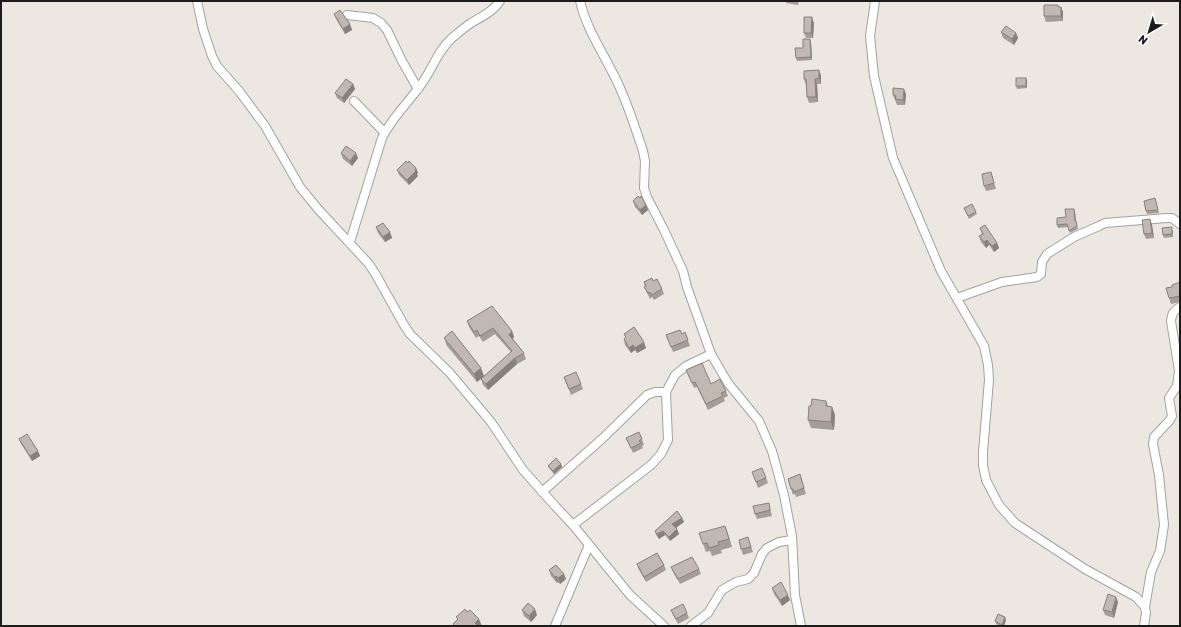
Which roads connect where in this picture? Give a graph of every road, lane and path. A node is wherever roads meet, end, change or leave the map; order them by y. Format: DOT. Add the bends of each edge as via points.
graph roads {
  1 [pos="197,1"];
  2 [pos="500,1"];
  3 [pos="580,1"];
  4 [pos="874,1"];
  5 [pos="347,16"];
  6 [pos="418,89"];
  7 [pos="354,101"];
  8 [pos="384,132"];
  9 [pos="1180,224"];
  10 [pos="350,242"];
  11 [pos="957,298"];
  12 [pos="1180,307"];
  13 [pos="711,354"];
  14 [pos="666,392"];
  15 [pos="542,492"];
  16 [pos="573,525"];
  17 [pos="792,540"];
  18 [pos="589,545"];
  19 [pos="1144,607"];
  20 [pos="555,626"];
  21 [pos="664,626"];
  22 [pos="691,626"];
  23 [pos="801,626"];
  24 [pos="1144,626"];
  1 -- 10 [label="street" via="203,29 217,66 265,126 300,187"];
  2 -- 6 [label="street" via="496,7 451,39 439,52"];
  3 -- 13 [label="street" via="591,32 620,87 643,151 644,188 647,197 683,271"];
  4 -- 11 [label="street" via="870,36 874,76 892,151 941,271"];
  5 -- 6 [label="street" via="373,18 381,23"];
  6 -- 8 [label="street"];
  7 -- 8 [label="street"];
  8 -- 10 [label="street"];
  9 -- 11 [label="street" via="1170,218 1105,223 1074,237 1047,254 1042,262 1041,274 1037,278 1002,282"];
  10 -- 15 [label="street" via="369,264 410,334 449,372 487,417 523,470"];
  11 -- 19 [label="street" via="984,346 988,365 983,464 986,480 996,500 1015,523 1085,569 1136,597"];
  12 -- 19 [label="street" via="1172,314 1171,321 1179,371 1176,386 1169,398 1172,416 1154,437 1153,444 1164,525 1160,551 1151,572"];
  13 -- 14 [label="street" via="686,366 675,375"];
  13 -- 17 [label="street" via="728,383 759,421 772,451 784,495"];
  14 -- 15 [label="street" via="647,395"];
  14 -- 16 [label="street" via="668,440 661,454 651,465"];
  15 -- 16 [label="street"];
  16 -- 18 [label="street"];
  17 -- 22 [label="street" via="779,542 767,548 754,573 748,579 722,590 708,613"];
  17 -- 23 [label="street" via="795,595"];
  18 -- 20 [label="street"];
  18 -- 21 [label="street" via="630,595"];
  19 -- 24 [label="street"];
}
